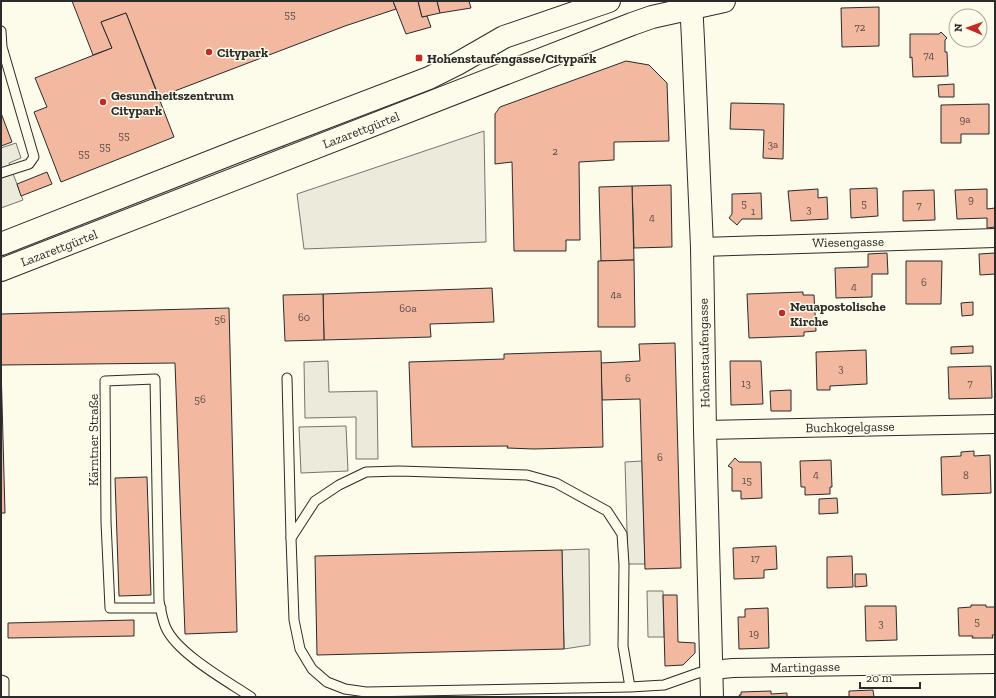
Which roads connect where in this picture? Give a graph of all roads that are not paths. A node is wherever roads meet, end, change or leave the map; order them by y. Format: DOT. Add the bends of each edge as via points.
graph roads {
  1 [pos="608,1"];
  2 [pos="724,1"];
  3 [pos="691,5"];
  4 [pos="1,31"];
  5 [pos="1,48"];
  6 [pos="1,173"];
  7 [pos="995,238"];
  8 [pos="1,244"];
  9 [pos="702,247"];
  10 [pos="1,270"];
  11 [pos="287,378"];
  12 [pos="995,424"];
  13 [pos="705,430"];
  14 [pos="291,538"];
  15 [pos="161,608"];
  16 [pos="995,664"];
  17 [pos="712,670"];
  18 [pos="1,680"];
  19 [pos="630,686"];
  20 [pos="4,697"];
  21 [pos="251,697"];
  22 [pos="712,697"];
  1 -- 8 [label="main road, Lazarettgürtel" via="504,37 429,78 242,148"];
  2 -- 3 [label="main road, Lazarettgürtel"];
  3 -- 9 [label="main road, Hohenstaufengasse"];
  3 -- 10 [label="main road, Lazarettgürtel" via="632,24"];
  4 -- 5 [label="lane"];
  5 -- 6 [label="lane" via="34,157 29,164"];
  7 -- 9 [label="street, Wiesengasse"];
  9 -- 13 [label="main road, Hohenstaufengasse"];
  11 -- 14 [label="lane"];
  12 -- 13 [label="street, Buchkogelgasse"];
  13 -- 17 [label="main road, Hohenstaufengasse"];
  14 -- 19 [label="lane" via="294,620 300,648 312,669 327,682 345,689 366,692"];
  14 -- 19 [label="lane" via="315,501 366,472 527,475 556,483 607,511 622,534 623,646"];
  15 -- 15 [label="lane, Kärntner Straße" via="110,608 106,522 105,381 154,379"];
  15 -- 21 [label="lane, Kärntner Straße" via="166,629 178,645 195,660"];
  16 -- 17 [label="street, Martingasse"];
  17 -- 19 [label="lane" via="664,685"];
  17 -- 22 [label="main road, Hohenstaufengasse"];
  18 -- 20 [label="lane" via="4,681"];
}
